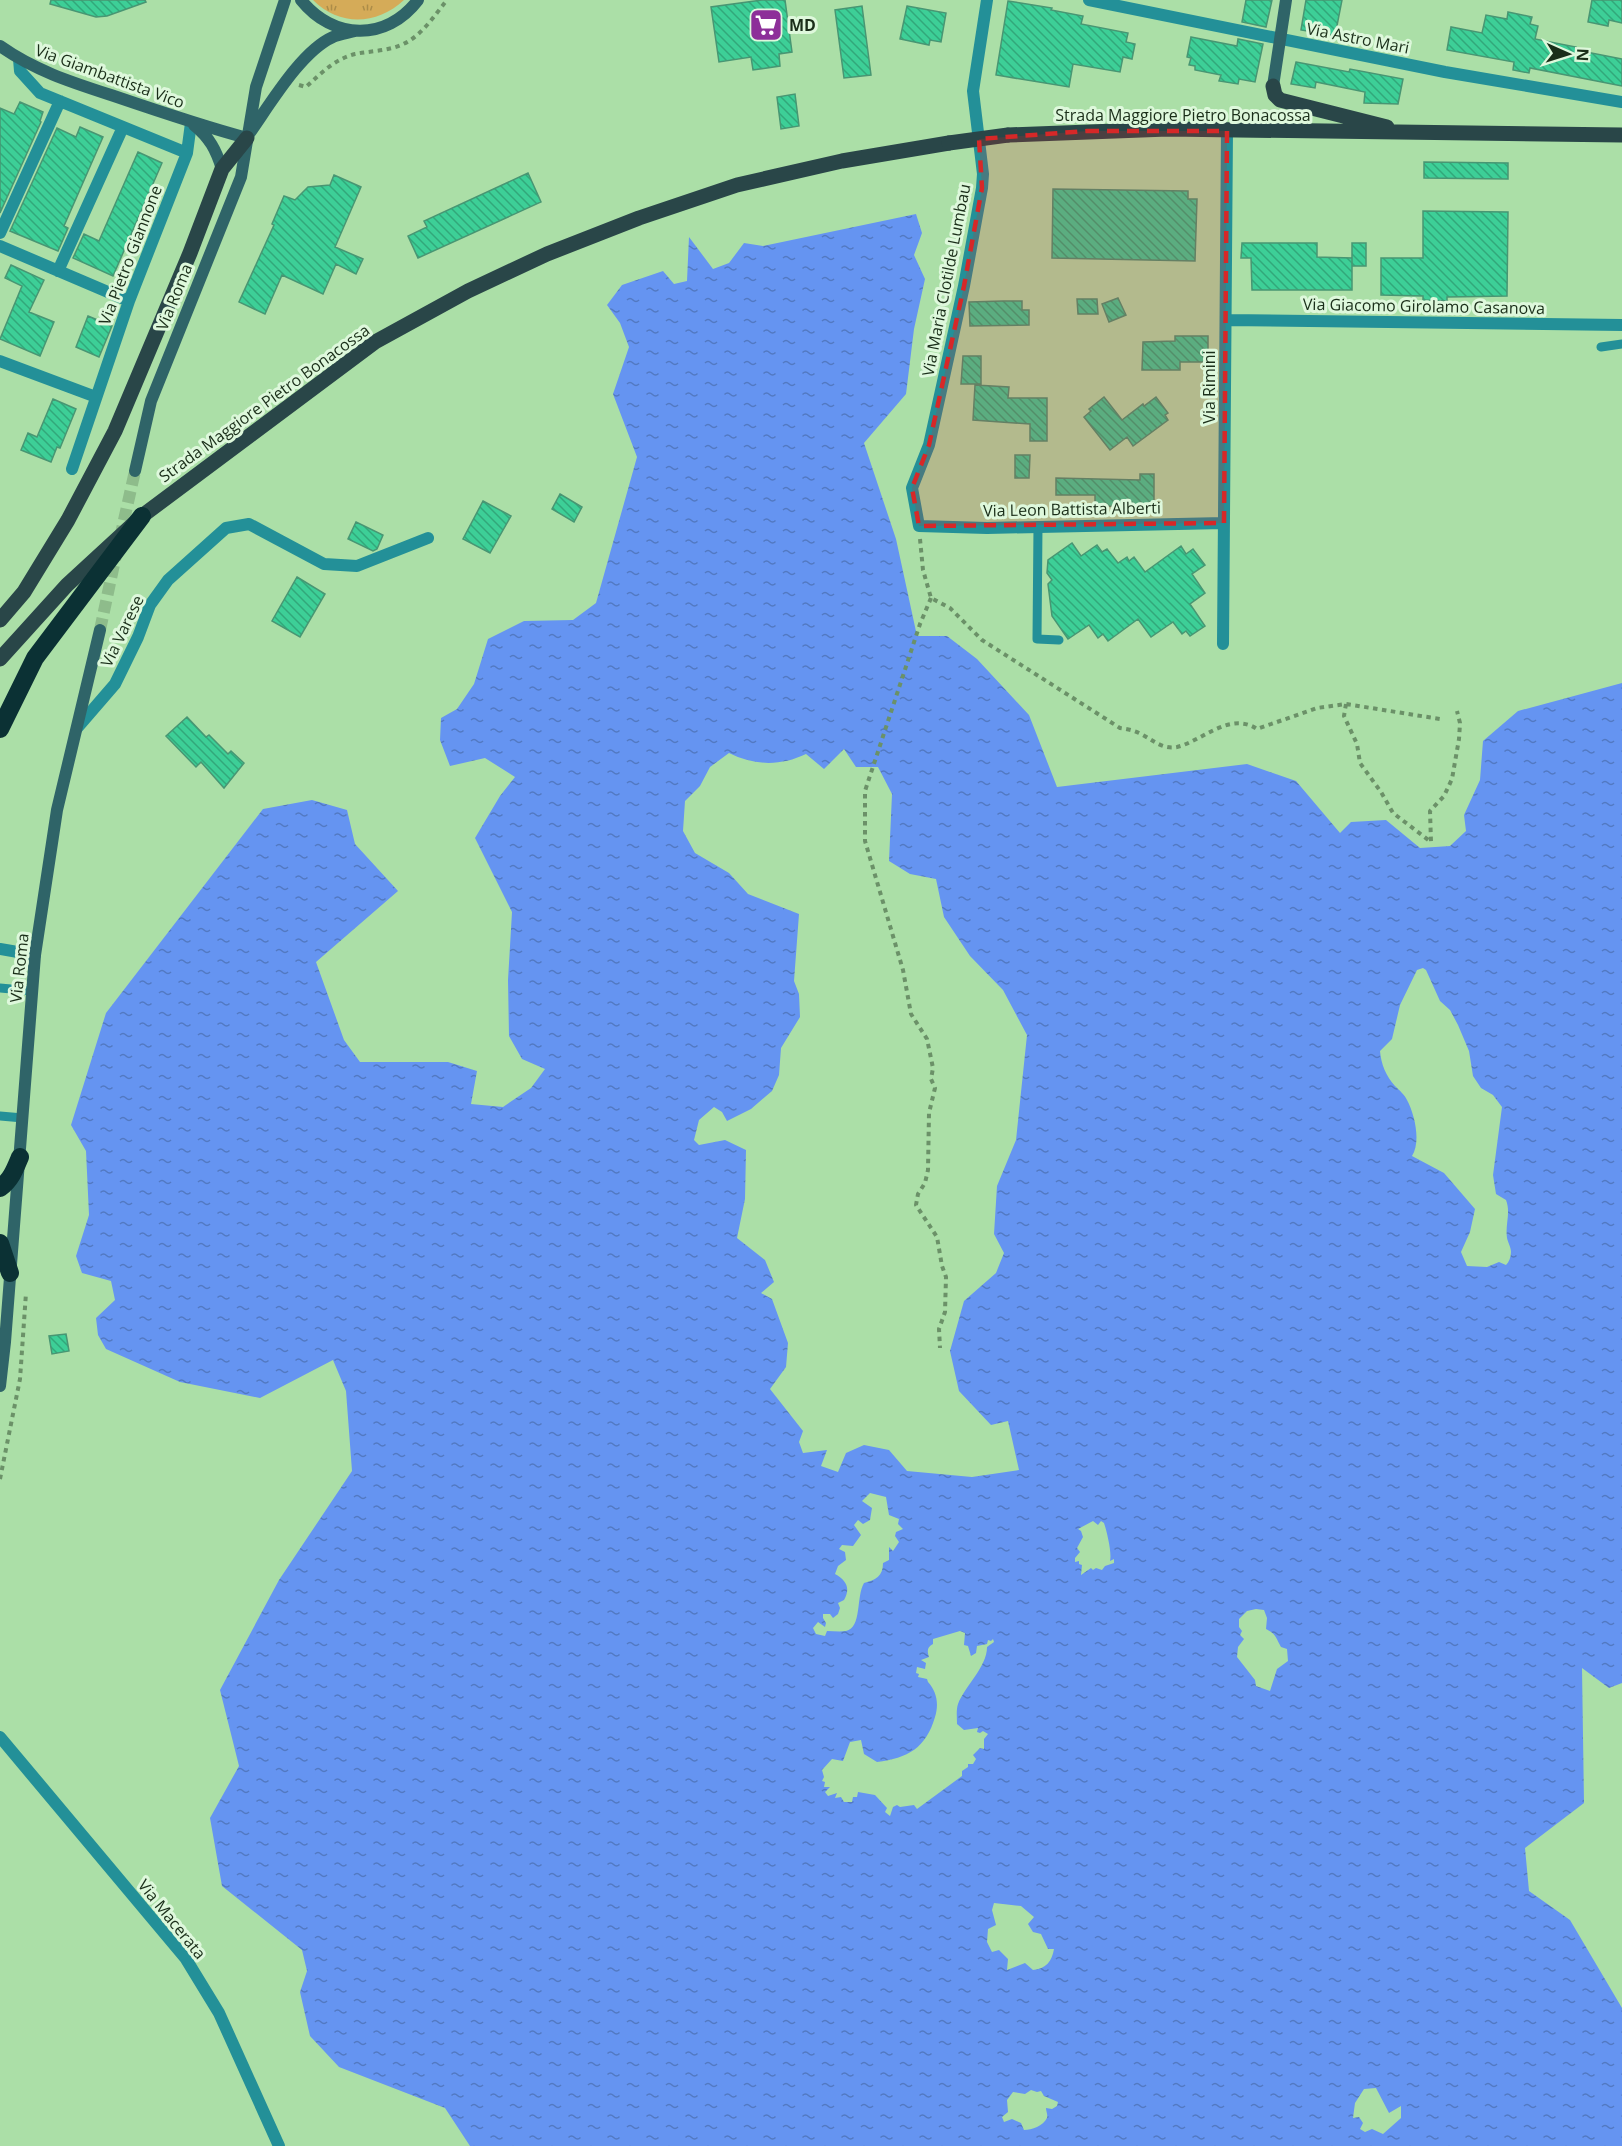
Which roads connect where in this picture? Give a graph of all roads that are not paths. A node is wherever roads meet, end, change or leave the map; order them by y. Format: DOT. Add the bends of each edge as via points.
graph roads {
  1 [pos="285,0"];
  2 [pos="301,0"];
  3 [pos="418,0"];
  4 [pos="987,0"];
  5 [pos="1089,0"];
  6 [pos="1286,0"];
  7 [pos="1116,2"];
  8 [pos="355,31"];
  9 [pos="1280,39"];
  10 [pos="0,46"];
  11 [pos="18,59"];
  12 [pos="1273,86"];
  13 [pos="60,101"];
  14 [pos="1622,102"];
  15 [pos="191,123"];
  16 [pos="123,127"];
  17 [pos="1227,131"];
  18 [pos="1411,133"];
  19 [pos="1622,135"];
  20 [pos="247,138"];
  21 [pos="187,153"];
  22 [pos="222,169"];
  23 [pos="0,233"];
  24 [pos="0,246"];
  25 [pos="58,271"];
  26 [pos="129,301"];
  27 [pos="1226,320"];
  28 [pos="1622,325"];
  29 [pos="1622,344"];
  30 [pos="1601,347"];
  31 [pos="0,362"];
  32 [pos="96,398"];
  33 [pos="72,469"];
  34 [pos="135,471"];
  35 [pos="142,516"];
  36 [pos="1224,523"];
  37 [pos="919,526"];
  38 [pos="1038,526"];
  39 [pos="428,537"];
  40 [pos="0,620"];
  41 [pos="99,630"];
  42 [pos="1059,640"];
  43 [pos="1223,644"];
  44 [pos="0,659"];
  45 [pos="77,728"];
  46 [pos="0,729"];
  47 [pos="0,949"];
  48 [pos="35,955"];
  49 [pos="0,988"];
  50 [pos="33,991"];
  51 [pos="0,1116"];
  52 [pos="23,1118"];
  53 [pos="20,1157"];
  54 [pos="0,1188"];
  55 [pos="0,1243"];
  56 [pos="10,1273"];
  57 [pos="0,1386"];
  58 [pos="0,1737"];
  59 [pos="279,2146"];
  1 -- 20 [label="main road, Via Roma" via="258,78"];
  2 -- 8 [label="main road" via="311,13 332,26"];
  3 -- 8 [label="main road, Via Roma" via="394,23 375,30"];
  4 -- 37 [label="street, Via Maria Clotilde Lumbau" via="973,91 982,188 928,445 912,488"];
  5 -- 7 [label="street, Via Astro Mari"];
  6 -- 9 [label="main road"];
  7 -- 9 [label="street, Via Astro Mari"];
  8 -- 20 [label="main road, Via Roma" via="333,36 314,49 293,70"];
  9 -- 12 [label="main road"];
  9 -- 14 [label="street, Via Astro Mari"];
  10 -- 11 [label="main road, Via Giambattista Vico"];
  11 -- 13 [label="street, Via Giambattista Vico" via="20,70 40,93"];
  11 -- 15 [label="main road, Via Giambattista Vico" via="50,75"];
  12 -- 18 [label="main road" via="1280,99"];
  13 -- 16 [label="street, Via Giambattista Vico"];
  13 -- 23 [label="street"];
  15 -- 20 [label="main road, Via Giambattista Vico"];
  15 -- 21 [label="street, Via Pietro Giannone"];
  15 -- 22 [label="main road, Via Giambattista Vico" via="216,149"];
  16 -- 21 [label="street, Via Giambattista Vico"];
  16 -- 25 [label="street"];
  17 -- 18 [label="main road, Strada Maggiore Pietro Bonacossa"];
  17 -- 27 [label="street, Via Rimini"];
  17 -- 35 [label="main road, Strada Maggiore Pietro Bonacossa, bridge" via="1122,130 1008,135 949,143 842,161 737,185 639,218 547,254 468,291 375,342"];
  18 -- 19 [label="main road, Strada Maggiore Pietro Bonacossa"];
  20 -- 22 [label="main road"];
  20 -- 34 [label="main road, Via Roma" via="241,177 151,401"];
  21 -- 26 [label="street, Via Pietro Giannone"];
  22 -- 40 [label="main road" via="115,431 63,529 24,592"];
  24 -- 25 [label="street"];
  25 -- 26 [label="street"];
  26 -- 32 [label="street, Via Pietro Giannone"];
  27 -- 28 [label="street, Via Giacomo Girolamo Casanova"];
  27 -- 36 [label="street, Via Rimini"];
  29 -- 30 [label="lane"];
  31 -- 32 [label="street"];
  32 -- 33 [label="street, Via Pietro Giannone"];
  35 -- 44 [label="main road, Strada Maggiore Pietro Bonacossa" via="67,585"];
  35 -- 46 [label="highway" via="35,658"];
  36 -- 38 [label="street, Via Leon Battista Alberti"];
  36 -- 43 [label="street, Via Rimini"];
  37 -- 38 [label="street, Via Leon Battista Alberti"];
  38 -- 42 [label="lane" via="1037,639"];
  39 -- 45 [label="street, Via Varese" via="357,566 324,564 249,524 225,528 168,580 150,605 115,684"];
  41 -- 45 [label="main road, Via Roma"];
  45 -- 48 [label="main road, Via Roma" via="57,810"];
  47 -- 48 [label="street"];
  48 -- 50 [label="main road, Via Roma"];
  49 -- 50 [label="lane"];
  50 -- 52 [label="main road, Via Roma"];
  51 -- 52 [label="lane"];
  52 -- 53 [label="main road, Via Roma"];
  53 -- 54 [label="highway"];
  53 -- 56 [label="main road, Via Roma"];
  55 -- 56 [label="highway"];
  56 -- 57 [label="main road, Via Roma"];
  58 -- 59 [label="street, Via Macerata" via="186,1959 219,2013"];
}
